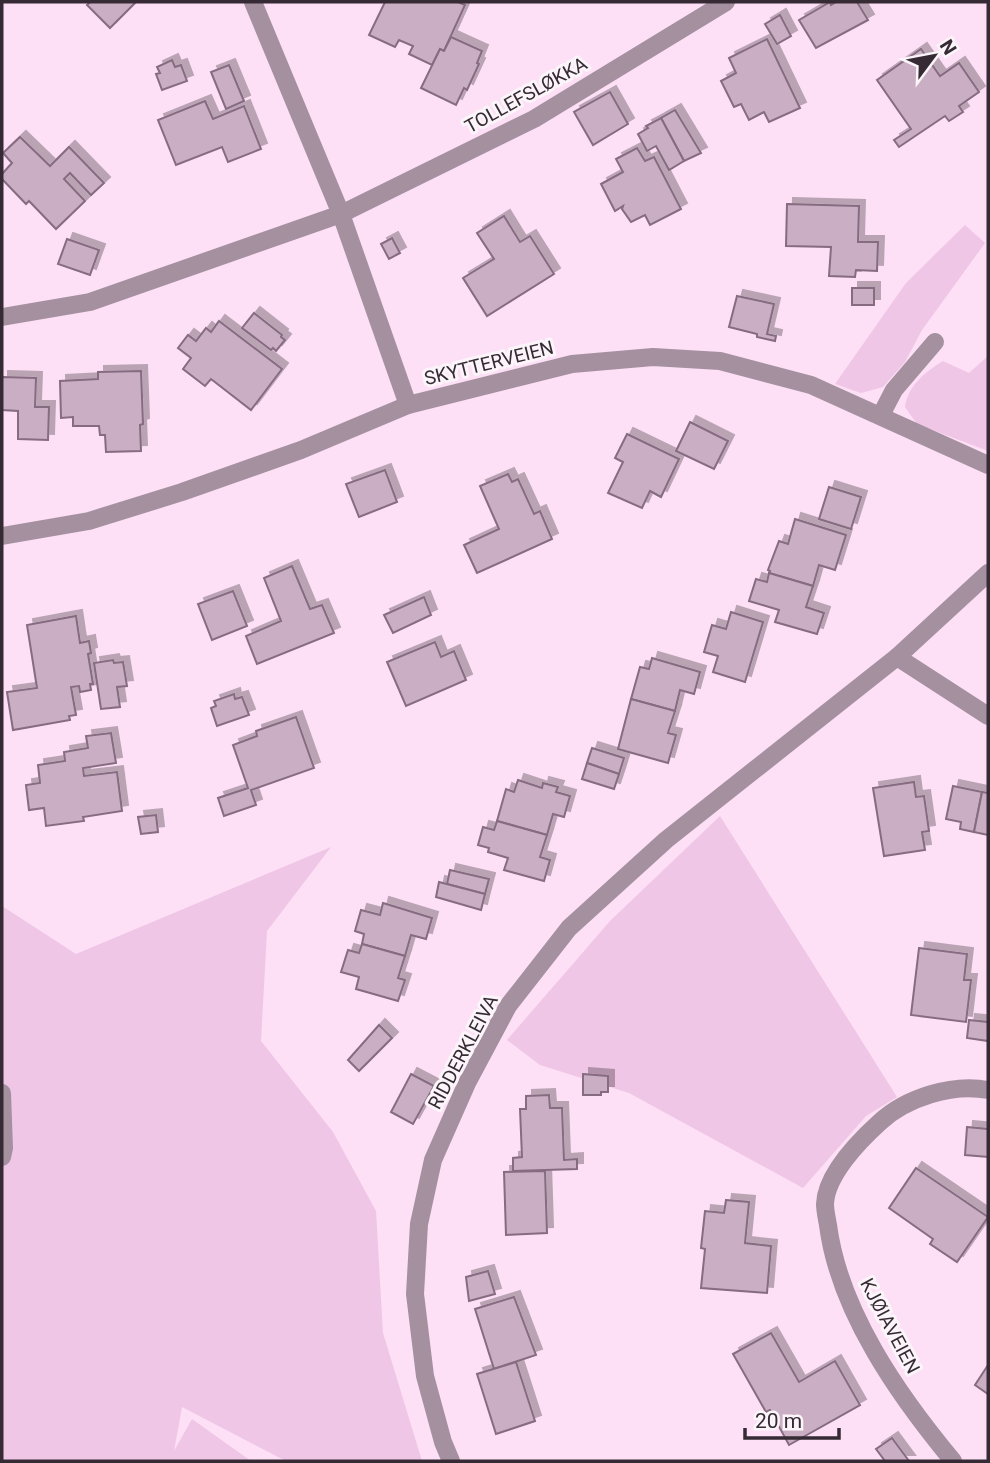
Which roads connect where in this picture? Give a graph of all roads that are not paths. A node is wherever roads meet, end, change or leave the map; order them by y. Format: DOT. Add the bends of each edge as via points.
graph roads {
  1 [pos="253,2"];
  2 [pos="726,2"];
  3 [pos="341,214"];
  4 [pos="2,317"];
  5 [pos="935,342"];
  6 [pos="408,405"];
  7 [pos="881,415"];
  8 [pos="988,465"];
  9 [pos="2,536"];
  10 [pos="988,573"];
  11 [pos="897,657"];
  12 [pos="988,716"];
  13 [pos="988,1090"];
  14 [pos="2,1093"];
  15 [pos="2,1157"];
  16 [pos="451,1461"];
  17 [pos="953,1461"];
  1 -- 3 [label="street"];
  2 -- 3 [label="street, TOLLEFSLØKKA" via="534,119"];
  3 -- 4 [label="street, TOLLEFSLØKKA" via="90,302"];
  3 -- 6 [label="street"];
  5 -- 7 [label="street" via="894,390"];
  6 -- 7 [label="street, SKYTTERVEIEN" via="572,364 653,357 720,361 811,384"];
  6 -- 9 [label="street, SKYTTERVEIEN" via="301,450 182,492 89,521"];
  7 -- 8 [label="street, SKYTTERVEIEN"];
  10 -- 11 [label="street, RIDDERKLEIVA"];
  11 -- 12 [label="street"];
  11 -- 16 [label="street, RIDDERKLEIVA" via="666,839 569,928 508,1006 433,1160 419,1224 415,1294 425,1376"];
  13 -- 17 [label="street, KJØIAVEIEN" via="942,1092 913,1100 886,1116 856,1143 834,1177 825,1203 831,1251 851,1304 882,1363"];
  14 -- 15 [label="street"];
}
